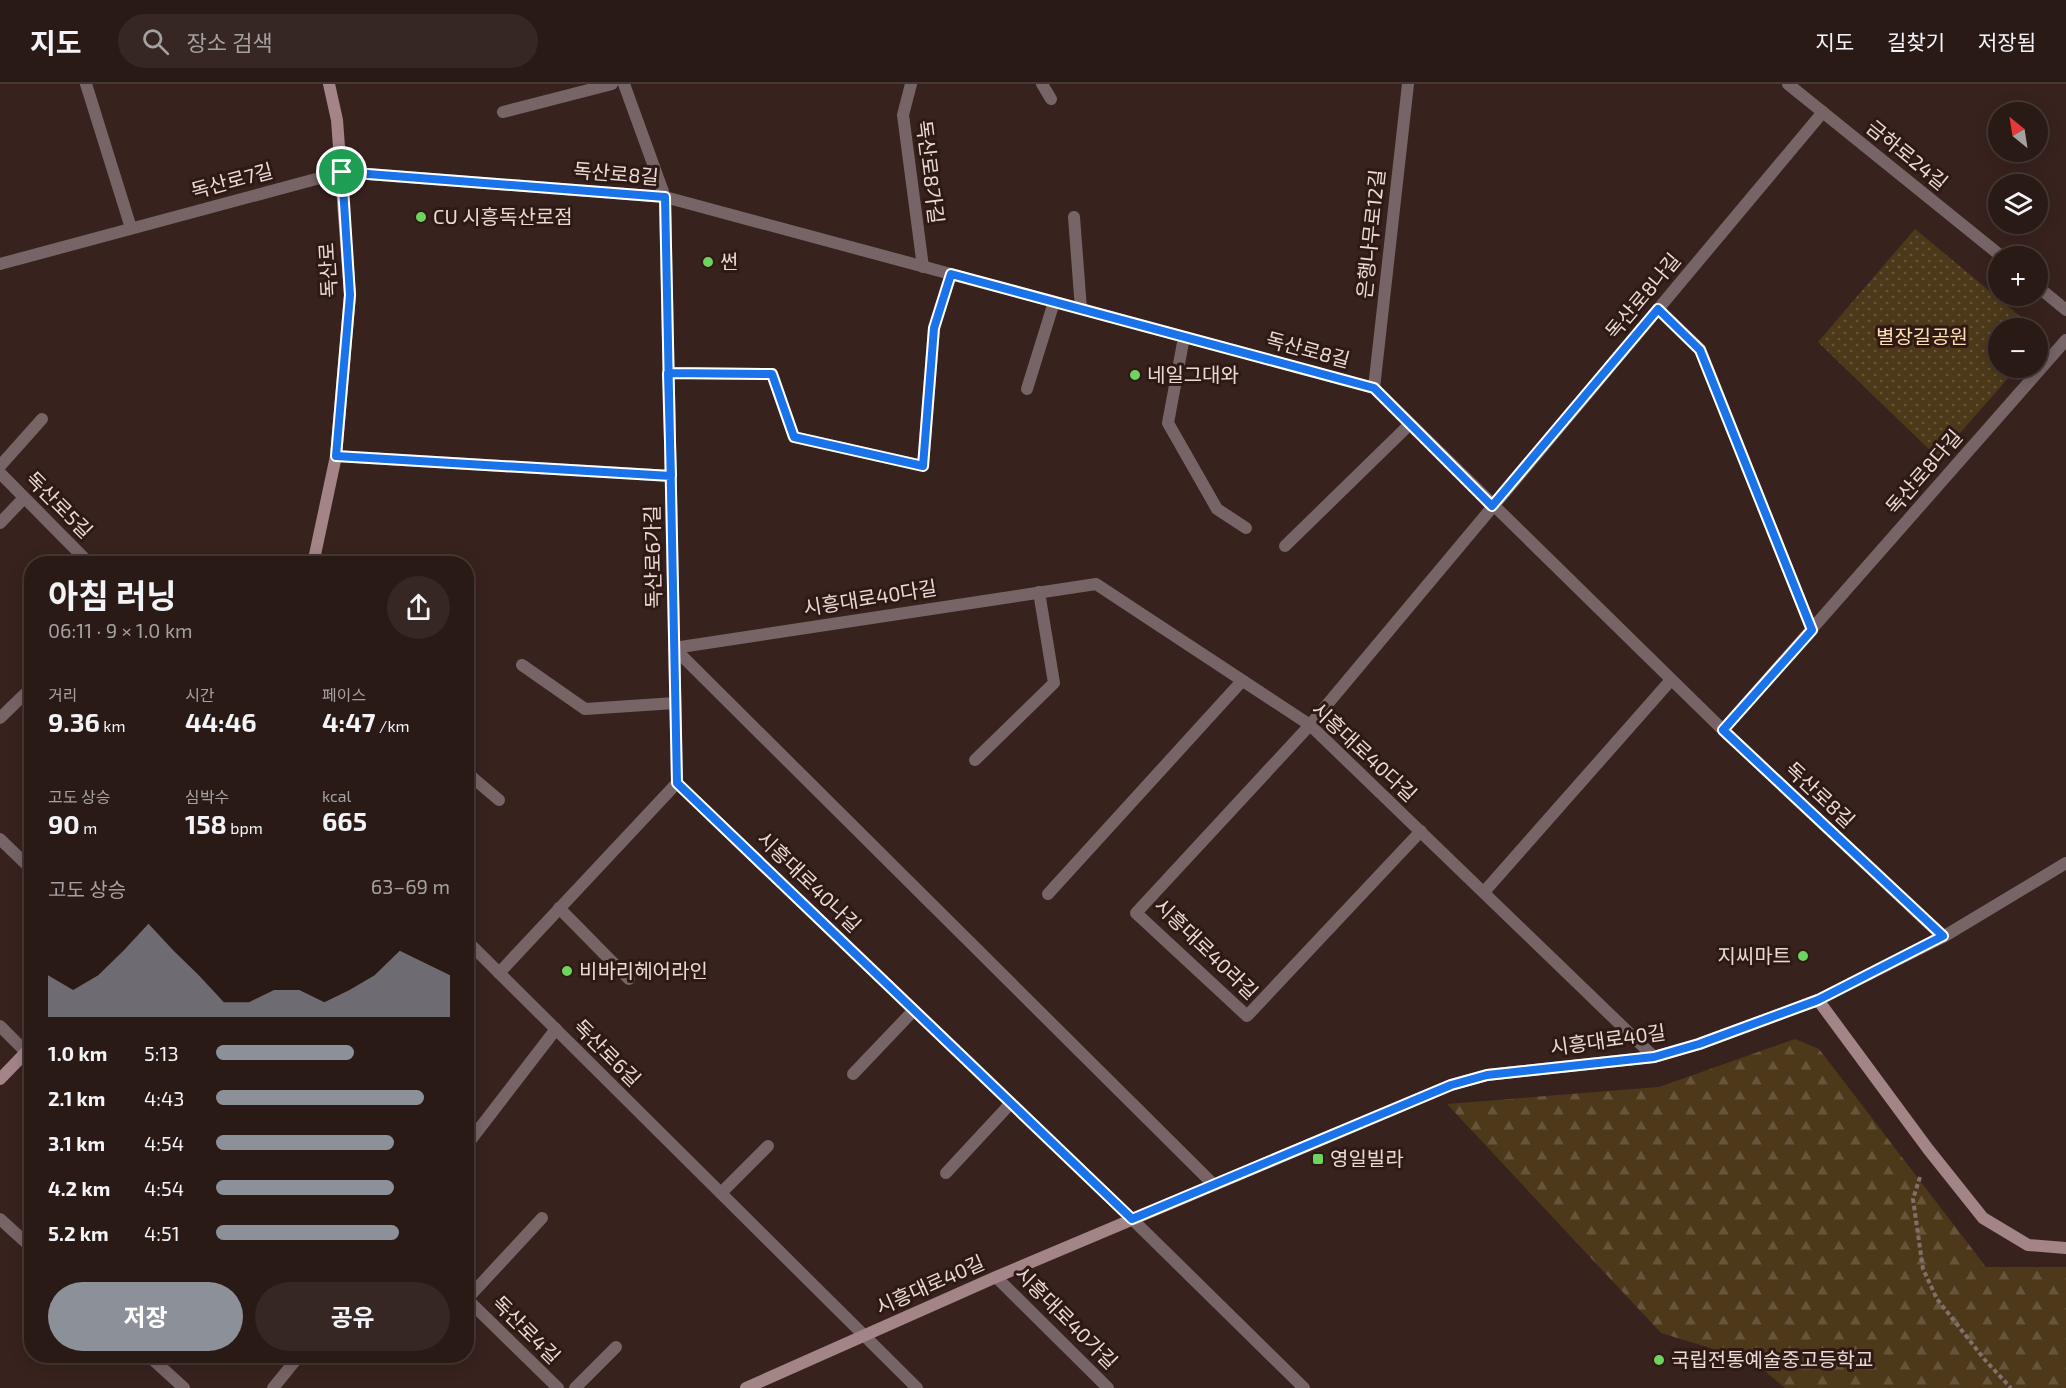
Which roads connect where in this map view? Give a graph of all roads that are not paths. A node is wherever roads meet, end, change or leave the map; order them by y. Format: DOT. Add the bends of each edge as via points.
graph roads {
  1 [pos="86,84"];
  2 [pos="329,84"];
  3 [pos="612,84"];
  4 [pos="624,84"];
  5 [pos="911,84"];
  6 [pos="1042,84"];
  7 [pos="1408,84"];
  8 [pos="1788,84"];
  9 [pos="1051,99"];
  10 [pos="503,111"];
  11 [pos="1823,112"];
  12 [pos="342,172"];
  13 [pos="665,197"];
  14 [pos="1074,217"];
  15 [pos="131,228"];
  16 [pos="1989,246"];
  17 [pos="0,264"];
  18 [pos="923,267"];
  19 [pos="951,274"];
  20 [pos="2048,295"];
  21 [pos="1054,302"];
  22 [pos="1081,309"];
  23 [pos="1658,309"];
  24 [pos="2066,310"];
  25 [pos="1184,337"];
  26 [pos="2066,340"];
  27 [pos="668,373"];
  28 [pos="1374,388"];
  29 [pos="1027,389"];
  30 [pos="42,419"];
  31 [pos="1410,424"];
  32 [pos="336,456"];
  33 [pos="0,466"];
  34 [pos="0,473"];
  35 [pos="671,476"];
  36 [pos="24,498"];
  37 [pos="1492,506"];
  38 [pos="0,523"];
  39 [pos="1246,528"];
  40 [pos="1285,546"];
  41 [pos="82,556"];
  42 [pos="315,556"];
  43 [pos="1039,592"];
  44 [pos="1812,630"];
  45 [pos="674,648"];
  46 [pos="522,665"];
  47 [pos="1671,680"];
  48 [pos="1242,681"];
  49 [pos="24,695"];
  50 [pos="675,704"];
  51 [pos="0,718"];
  52 [pos="1311,725"];
  53 [pos="1723,730"];
  54 [pos="975,760"];
  55 [pos="474,779"];
  56 [pos="677,783"];
  57 [pos="499,800"];
  58 [pos="1421,831"];
  59 [pos="0,839"];
  60 [pos="24,862"];
  61 [pos="2066,863"];
  62 [pos="1484,892"];
  63 [pos="1048,894"];
  64 [pos="560,908"];
  65 [pos="1943,936"];
  66 [pos="474,948"];
  67 [pos="499,973"];
  68 [pos="629,980"];
  69 [pos="1818,1000"];
  70 [pos="914,1010"];
  71 [pos="0,1026"];
  72 [pos="556,1029"];
  73 [pos="24,1045"];
  74 [pos="24,1054"];
  75 [pos="1654,1057"];
  76 [pos="853,1074"];
  77 [pos="0,1079"];
  78 [pos="1011,1102"];
  79 [pos="474,1136"];
  80 [pos="768,1146"];
  81 [pos="946,1173"];
  82 [pos="1213,1184"];
  83 [pos="721,1193"];
  84 [pos="542,1218"];
  85 [pos="0,1219"];
  86 [pos="1132,1219"];
  87 [pos="24,1241"];
  88 [pos="2066,1248"];
  89 [pos="996,1277"];
  90 [pos="474,1291"];
  91 [pos="474,1306"];
  92 [pos="864,1336"];
  93 [pos="616,1347"];
  94 [pos="157,1363"];
  95 [pos="293,1363"];
  96 [pos="184,1388"];
  97 [pos="273,1388"];
  98 [pos="558,1388"];
  99 [pos="575,1388"];
  100 [pos="746,1388"];
  101 [pos="917,1388"];
  102 [pos="1108,1388"];
  103 [pos="1304,1388"];
  1 -- 15 [label="street"];
  2 -- 12 [label="street, 독산로" via="338,120"];
  3 -- 10 [label="street"];
  4 -- 13 [label="street, 독산로6가길"];
  5 -- 18 [label="street, 독산로8가길" via="903,115"];
  6 -- 9 [label="street"];
  7 -- 28 [label="street, 은행나무로12길"];
  8 -- 11 [label="street, 금하로24길"];
  11 -- 16 [label="street, 금하로24길"];
  11 -- 23 [label="street, 독산로8나길"];
  12 -- 13 [label="street, 독산로8길"];
  12 -- 15 [label="street, 독산로7길"];
  12 -- 32 [label="street, 독산로" via="350,295"];
  13 -- 18 [label="street, 독산로8길"];
  13 -- 27 [label="street, 독산로6가길"];
  14 -- 22 [label="street"];
  15 -- 17 [label="street, 독산로7길"];
  18 -- 19 [label="street, 독산로8길"];
  19 -- 21 [label="street, 독산로8길"];
  19 -- 27 [label="street" via="934,328 923,466 794,437 772,374"];
  20 -- 24 [label="street"];
  21 -- 22 [label="street, 독산로8길"];
  21 -- 29 [label="street"];
  22 -- 25 [label="street, 독산로8길"];
  23 -- 37 [label="street, 독산로8나길"];
  23 -- 44 [label="street" via="1700,350"];
  25 -- 28 [label="street, 독산로8길"];
  25 -- 39 [label="street" via="1168,423 1217,509"];
  26 -- 44 [label="street, 독산로8다길"];
  27 -- 35 [label="street, 독산로6가길"];
  28 -- 31 [label="street, 독산로8길"];
  30 -- 33 [label="street, 독산로5길"];
  31 -- 37 [label="street, 독산로8길"];
  31 -- 40 [label="street"];
  32 -- 35 [label="street"];
  32 -- 42 [label="street, 독산로"];
  34 -- 36 [label="street, 독산로5길"];
  35 -- 45 [label="street, 독산로6가길"];
  36 -- 38 [label="street"];
  36 -- 41 [label="street, 독산로5길"];
  37 -- 47 [label="street, 독산로8길"];
  37 -- 52 [label="street"];
  43 -- 45 [label="street, 시흥대로40다길"];
  43 -- 48 [label="street, 시흥대로40다길" via="1096,584"];
  43 -- 54 [label="street" via="1054,683"];
  44 -- 53 [label="street, 독산로8다길"];
  45 -- 50 [label="street, 독산로6가길"];
  45 -- 82 [label="street"];
  46 -- 50 [label="street" via="585,710"];
  47 -- 53 [label="street, 독산로8길"];
  47 -- 62 [label="street"];
  48 -- 52 [label="street, 시흥대로40다길"];
  48 -- 63 [label="street"];
  49 -- 51 [label="street"];
  50 -- 56 [label="street, 독산로6가길"];
  52 -- 58 [label="street, 시흥대로40다길"];
  52 -- 58 [label="street, 시흥대로40라길" via="1136,913 1247,1016"];
  53 -- 65 [label="street, 독산로8길"];
  55 -- 57 [label="street"];
  56 -- 64 [label="street"];
  56 -- 70 [label="street, 시흥대로40나길"];
  58 -- 62 [label="street, 시흥대로40다길"];
  59 -- 60 [label="street"];
  61 -- 65 [label="street"];
  62 -- 75 [label="street, 시흥대로40다길"];
  64 -- 67 [label="street"];
  64 -- 68 [label="street"];
  65 -- 69 [label="street"];
  66 -- 67 [label="street, 독산로6길"];
  67 -- 72 [label="street, 독산로6길"];
  69 -- 75 [label="street, 시흥대로40길"];
  69 -- 88 [label="street" via="1983,1218 2028,1245"];
  70 -- 76 [label="street"];
  70 -- 78 [label="street, 시흥대로40나길"];
  71 -- 73 [label="street"];
  72 -- 79 [label="street"];
  72 -- 83 [label="street, 독산로6길"];
  74 -- 77 [label="street"];
  75 -- 82 [label="street, 시흥대로40길" via="1487,1075 1451,1085"];
  78 -- 81 [label="street"];
  78 -- 86 [label="street, 시흥대로40나길"];
  80 -- 83 [label="street"];
  82 -- 86 [label="street, 시흥대로40길"];
  83 -- 92 [label="street, 독산로6길"];
  84 -- 90 [label="street, 독산로4길"];
  85 -- 87 [label="street"];
  86 -- 89 [label="street, 시흥대로40길"];
  86 -- 103 [label="street"];
  89 -- 92 [label="street, 시흥대로40길"];
  89 -- 102 [label="street, 시흥대로40가길"];
  91 -- 98 [label="street, 독산로4길"];
  92 -- 100 [label="street, 시흥대로40길"];
  92 -- 101 [label="street, 독산로6길"];
  93 -- 99 [label="street"];
  94 -- 96 [label="street"];
  95 -- 97 [label="street"];
}
